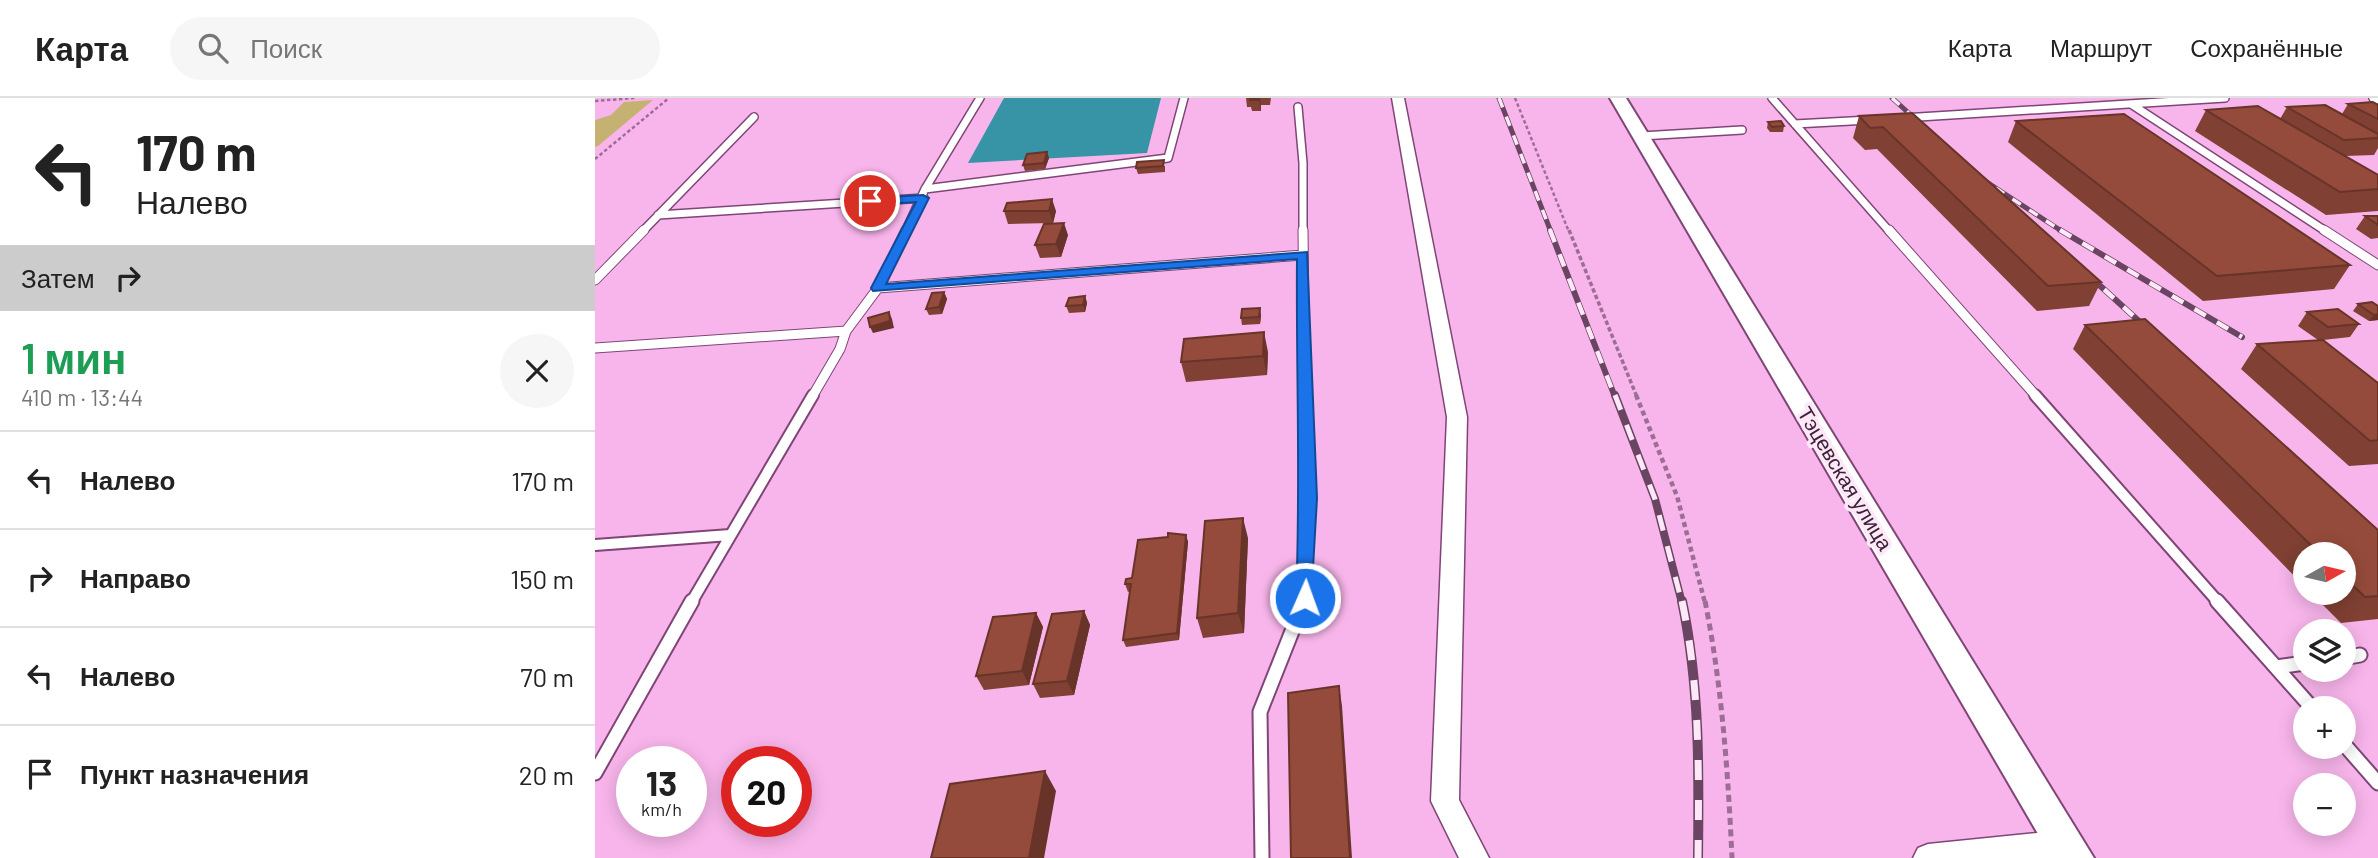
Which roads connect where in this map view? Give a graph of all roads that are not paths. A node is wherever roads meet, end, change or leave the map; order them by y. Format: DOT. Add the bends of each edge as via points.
graph roads {
  1 [pos="980,98"];
  2 [pos="1184,98"];
  3 [pos="1398,98"];
  4 [pos="1618,98"];
  5 [pos="1772,98"];
  6 [pos="2073,98"];
  7 [pos="2225,98"];
  8 [pos="2130,104"];
  9 [pos="2086,106"];
  10 [pos="1299,107"];
  11 [pos="754,117"];
  12 [pos="1892,118"];
  13 [pos="1878,119"];
  14 [pos="1795,124"];
  15 [pos="1742,130"];
  16 [pos="1641,136"];
  17 [pos="924,193"];
  18 [pos="658,215"];
  19 [pos="1303,255"];
  20 [pos="2378,265"];
  21 [pos="595,280"];
  22 [pos="878,288"];
  23 [pos="846,331"];
  24 [pos="595,348"];
  25 [pos="730,535"];
  26 [pos="595,545"];
  27 [pos="2360,655"];
  28 [pos="2356,656"];
  29 [pos="2293,665"];
  30 [pos="2276,667"];
  31 [pos="2302,696"];
  32 [pos="2356,758"];
  33 [pos="595,774"];
  34 [pos="2378,783"];
  35 [pos="2070,851"];
  36 [pos="1262,858"];
  37 [pos="1473,858"];
  38 [pos="1928,858"];
  1 -- 17 [label="lane"];
  2 -- 17 [label="lane" via="1168,158"];
  3 -- 37 [label="street" via="1457,417 1444,801"];
  4 -- 16 [label="street, Тэцевская улица"];
  5 -- 14 [label="lane"];
  6 -- 9 [label="lane"];
  7 -- 8 [label="lane"];
  8 -- 9 [label="lane"];
  8 -- 20 [label="lane"];
  9 -- 12 [label="lane"];
  10 -- 19 [label="lane"];
  11 -- 18 [label="lane"];
  13 -- 14 [label="lane"];
  14 -- 30 [label="lane"];
  15 -- 16 [label="lane"];
  16 -- 35 [label="street, Тэцевская улица"];
  17 -- 18 [label="lane"];
  17 -- 22 [label="lane"];
  18 -- 21 [label="lane"];
  19 -- 22 [label="lane"];
  19 -- 36 [label="lane" via="1308,498 1305,598 1260,712"];
  22 -- 23 [label="lane"];
  23 -- 24 [label="lane"];
  23 -- 25 [label="lane" via="840,349"];
  25 -- 26 [label="lane"];
  25 -- 33 [label="lane"];
  27 -- 28 [label="lane"];
  29 -- 30 [label="lane"];
  30 -- 31 [label="lane"];
  32 -- 34 [label="lane"];
  35 -- 38 [label="street"];
}
